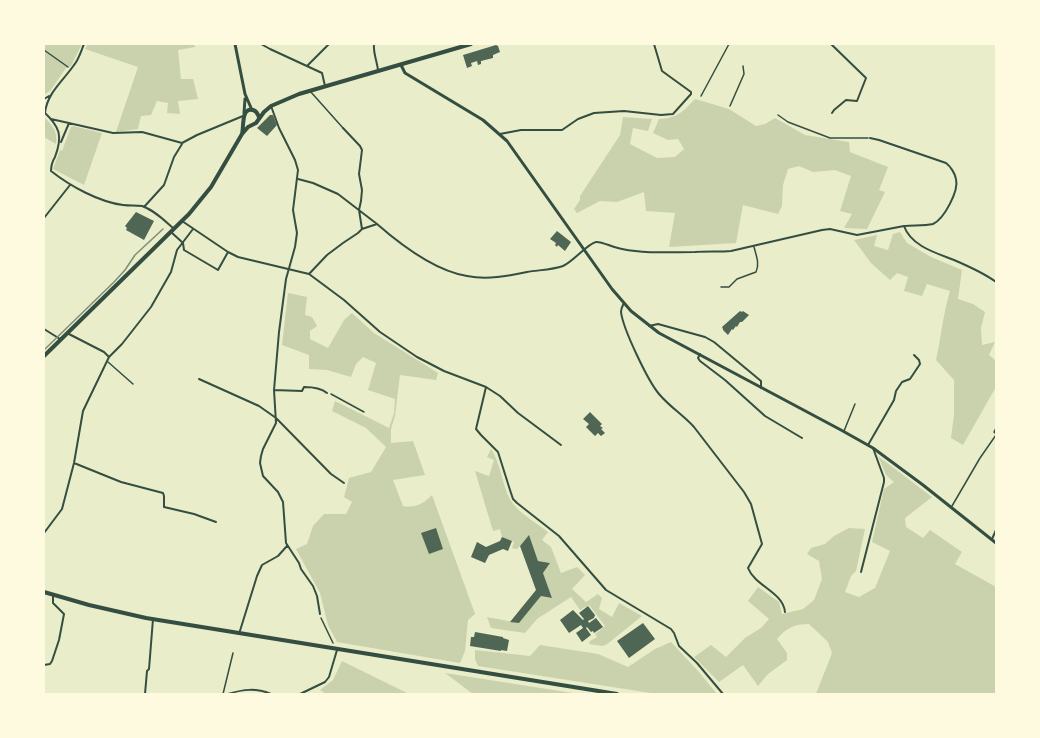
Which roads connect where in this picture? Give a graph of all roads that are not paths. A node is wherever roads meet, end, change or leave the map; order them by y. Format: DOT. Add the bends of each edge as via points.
graph roads {
  1 [pos="84,44"];
  2 [pos="235,44"];
  3 [pos="261,44"];
  4 [pos="329,44"];
  5 [pos="374,44"];
  6 [pos="471,44"];
  7 [pos="654,44"];
  8 [pos="831,44"];
  9 [pos="44,50"];
  10 [pos="308,65"];
  11 [pos="401,65"];
  12 [pos="68,67"];
  13 [pos="379,71"];
  14 [pos="325,86"];
  15 [pos="309,91"];
  16 [pos="51,94"];
  17 [pos="244,94"];
  18 [pos="44,99"];
  19 [pos="271,107"];
  20 [pos="253,110"];
  21 [pos="44,113"];
  22 [pos="832,114"];
  23 [pos="244,117"];
  24 [pos="259,118"];
  25 [pos="51,119"];
  26 [pos="69,123"];
  27 [pos="252,125"];
  28 [pos="343,128"];
  29 [pos="242,134"];
  30 [pos="500,134"];
  31 [pos="870,138"];
  32 [pos="182,143"];
  33 [pos="60,144"];
  34 [pos="298,180"];
  35 [pos="71,185"];
  36 [pos="144,207"];
  37 [pos="359,210"];
  38 [pos="44,218"];
  39 [pos="182,221"];
  40 [pos="377,224"];
  41 [pos="904,226"];
  42 [pos="193,229"];
  43 [pos="362,229"];
  44 [pos="173,230"];
  45 [pos="183,243"];
  46 [pos="754,246"];
  47 [pos="585,250"];
  48 [pos="228,252"];
  49 [pos="289,269"];
  50 [pos="309,274"];
  51 [pos="996,282"];
  52 [pos="721,287"];
  53 [pos="624,303"];
  54 [pos="649,326"];
  55 [pos="44,328"];
  56 [pos="67,333"];
  57 [pos="60,339"];
  58 [pos="700,354"];
  59 [pos="914,355"];
  60 [pos="44,356"];
  61 [pos="110,357"];
  62 [pos="108,361"];
  63 [pos="199,379"];
  64 [pos="133,384"];
  65 [pos="486,387"];
  66 [pos="761,387"];
  67 [pos="274,390"];
  68 [pos="327,393"];
  69 [pos="855,404"];
  70 [pos="276,418"];
  71 [pos="996,428"];
  72 [pos="843,431"];
  73 [pos="996,435"];
  74 [pos="802,438"];
  75 [pos="561,445"];
  76 [pos="868,446"];
  77 [pos="873,448"];
  78 [pos="74,463"];
  79 [pos="344,483"];
  80 [pos="952,507"];
  81 [pos="216,522"];
  82 [pos="996,530"];
  83 [pos="44,533"];
  84 [pos="992,539"];
  85 [pos="996,543"];
  86 [pos="287,546"];
  87 [pos="861,572"];
  88 [pos="44,592"];
  89 [pos="53,595"];
  90 [pos="784,612"];
  91 [pos="320,614"];
  92 [pos="153,620"];
  93 [pos="238,634"];
  94 [pos="336,649"];
  95 [pos="44,666"];
  96 [pos="145,694"];
  97 [pos="228,694"];
  98 [pos="272,694"];
  99 [pos="300,694"];
  100 [pos="617,694"];
  101 [pos="723,694"];
  1 -- 16 [label="street" via="74,66"];
  2 -- 17 [label="main road"];
  3 -- 10 [label="street"];
  4 -- 10 [label="street"];
  5 -- 13 [label="street"];
  6 -- 11 [label="main road"];
  7 -- 30 [label="street" via="663,71 691,92 676,111 669,115 594,113 562,130"];
  8 -- 22 [label="street" via="866,78 857,101 846,100"];
  9 -- 12 [label="street"];
  10 -- 14 [label="street" via="322,73"];
  11 -- 13 [label="main road"];
  11 -- 30 [label="main road" via="405,74 476,115"];
  13 -- 14 [label="main road"];
  14 -- 15 [label="main road"];
  15 -- 19 [label="main road"];
  15 -- 28 [label="street"];
  16 -- 18 [label="street"];
  16 -- 21 [label="street"];
  17 -- 20 [label="main road"];
  17 -- 23 [label="main road"];
  19 -- 20 [label="main road"];
  19 -- 24 [label="main road"];
  19 -- 34 [label="street" via="297,165"];
  20 -- 23 [label="main road" via="248,110"];
  20 -- 24 [label="main road"];
  21 -- 25 [label="street"];
  23 -- 27 [label="main road"];
  23 -- 29 [label="main road"];
  23 -- 32 [label="street"];
  24 -- 27 [label="main road"];
  25 -- 26 [label="street"];
  25 -- 33 [label="street" via="58,129"];
  26 -- 32 [label="street" via="113,133 142,132"];
  26 -- 33 [label="street"];
  27 -- 29 [label="main road"];
  28 -- 37 [label="street" via="362,150"];
  29 -- 39 [label="main road" via="211,187"];
  30 -- 47 [label="main road"];
  31 -- 41 [label="street" via="946,163 956,179 953,198 941,218 933,224"];
  32 -- 36 [label="street" via="164,184"];
  33 -- 35 [label="street" via="51,170"];
  34 -- 37 [label="street" via="338,194"];
  34 -- 49 [label="street" via="294,210 297,233"];
  35 -- 36 [label="street" via="110,202"];
  35 -- 38 [label="street"];
  36 -- 44 [label="street"];
  37 -- 40 [label="street"];
  37 -- 43 [label="street"];
  39 -- 42 [label="street"];
  39 -- 44 [label="main road"];
  40 -- 43 [label="street"];
  40 -- 47 [label="street" via="408,250 467,276 503,277 562,266"];
  41 -- 46 [label="street" via="857,235 822,230"];
  41 -- 51 [label="street" via="906,234 927,249"];
  42 -- 45 [label="street"];
  42 -- 48 [label="street"];
  43 -- 50 [label="street"];
  44 -- 45 [label="street"];
  44 -- 56 [label="main road"];
  45 -- 48 [label="street" via="184,250 218,270"];
  45 -- 61 [label="street" via="151,306"];
  46 -- 47 [label="street" via="731,251 648,253 597,242"];
  46 -- 52 [label="street" via="756,272 737,279 729,287"];
  47 -- 53 [label="main road"];
  48 -- 49 [label="street"];
  49 -- 50 [label="street"];
  49 -- 67 [label="street"];
  50 -- 65 [label="street" via="417,357"];
  53 -- 54 [label="main road"];
  53 -- 90 [label="street" via="621,309 625,326 654,388 694,427 752,504 762,544 748,571 781,600"];
  54 -- 58 [label="main road"];
  54 -- 66 [label="street" via="658,324 705,337 761,381"];
  55 -- 57 [label="street"];
  56 -- 57 [label="main road"];
  56 -- 61 [label="street"];
  57 -- 60 [label="main road"];
  58 -- 66 [label="main road"];
  58 -- 74 [label="street" via="700,361 765,416"];
  59 -- 76 [label="street" via="920,364 896,391"];
  61 -- 62 [label="street"];
  62 -- 64 [label="street"];
  62 -- 78 [label="street" via="84,411"];
  63 -- 70 [label="street" via="259,406"];
  65 -- 75 [label="street"];
  65 -- 101 [label="street" via="476,429 498,452 513,499 558,536 606,591 670,629 679,646"];
  66 -- 72 [label="main road"];
  67 -- 68 [label="street" via="302,392 307,387"];
  67 -- 70 [label="street"];
  69 -- 72 [label="street"];
  70 -- 79 [label="street"];
  70 -- 86 [label="street" via="260,463 263,476 283,502"];
  71 -- 73 [label="street"];
  72 -- 76 [label="main road"];
  73 -- 80 [label="street"];
  76 -- 77 [label="main road"];
  77 -- 80 [label="main road"];
  77 -- 87 [label="street" via="884,483"];
  78 -- 81 [label="street" via="121,482 163,492 164,507"];
  78 -- 83 [label="street" via="62,509"];
  80 -- 84 [label="main road"];
  82 -- 84 [label="street"];
  84 -- 85 [label="main road"];
  86 -- 91 [label="street" via="313,586"];
  86 -- 93 [label="street" via="262,566"];
  88 -- 89 [label="main road"];
  89 -- 92 [label="main road"];
  89 -- 95 [label="street" via="53,603 64,614 52,661"];
  92 -- 93 [label="main road"];
  92 -- 96 [label="street"];
  93 -- 94 [label="main road"];
  94 -- 99 [label="street" via="325,682"];
  94 -- 100 [label="main road"];
  97 -- 98 [label="street" via="253,689"];
}
